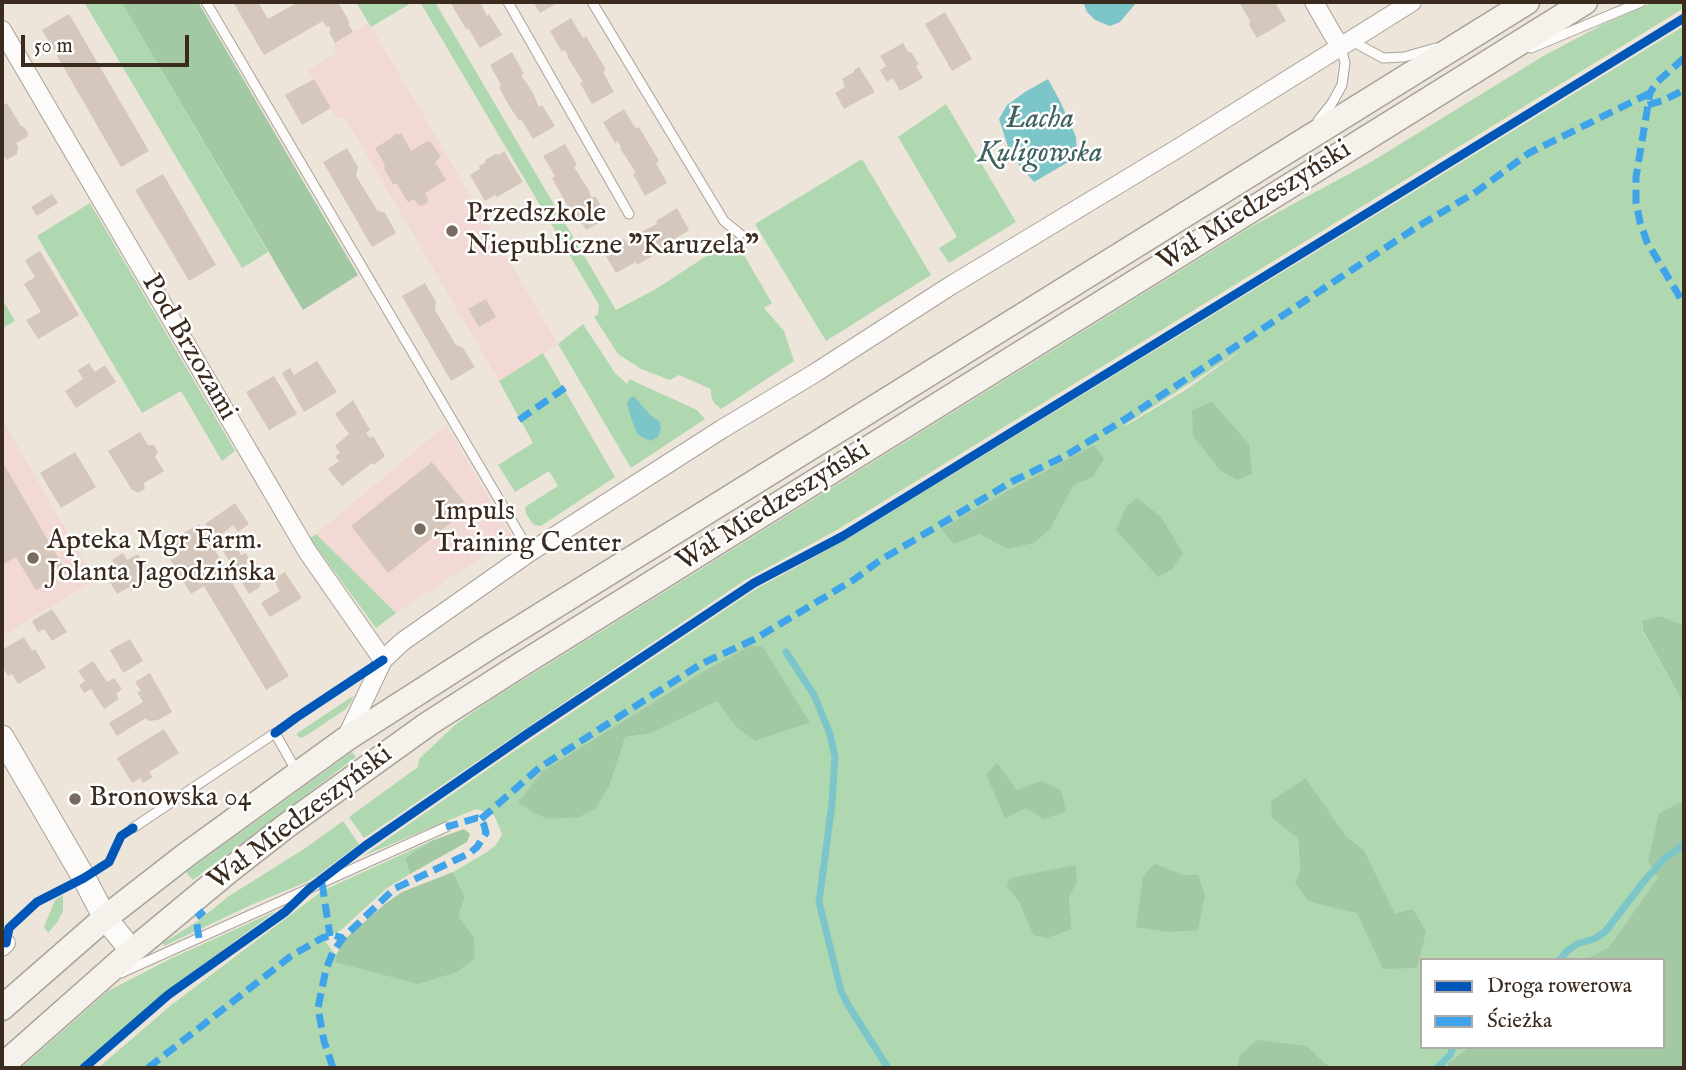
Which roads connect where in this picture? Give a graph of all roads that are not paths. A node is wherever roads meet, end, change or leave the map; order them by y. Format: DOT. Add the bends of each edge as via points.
graph roads {
  1 [pos="206,2"];
  2 [pos="508,2"];
  3 [pos="592,2"];
  4 [pos="1314,2"];
  5 [pos="1412,2"];
  6 [pos="1527,2"];
  7 [pos="1585,2"];
  8 [pos="1641,2"];
  9 [pos="2,30"];
  10 [pos="1468,38"];
  11 [pos="1346,44"];
  12 [pos="1468,75"];
  13 [pos="1300,143"];
  14 [pos="629,214"];
  15 [pos="740,234"];
  16 [pos="530,552"];
  17 [pos="383,660"];
  18 [pos="2,737"];
  19 [pos="346,739"];
  20 [pos="297,773"];
  21 [pos="446,827"];
  22 [pos="133,828"];
  23 [pos="105,918"];
  24 [pos="132,951"];
  25 [pos="90,987"];
  26 [pos="2,1008"];
  27 [pos="2,1066"];
  1 -- 16 [label="lane"];
  2 -- 14 [label="lane"];
  3 -- 15 [label="lane" via="724,221"];
  4 -- 11 [label="street"];
  5 -- 11 [label="street"];
  6 -- 10 [label="main road, Wał Miedzeszyński"];
  7 -- 12 [label="main road, Wał Miedzeszyński"];
  8 -- 12 [label="lane"];
  9 -- 17 [label="street, Pod Brzozami" via="307,551"];
  10 -- 11 [label="lane" via="1404,57 1383,58"];
  10 -- 13 [label="main road, Wał Miedzeszyński"];
  11 -- 13 [label="lane" via="1342,85"];
  11 -- 16 [label="street" via="950,286"];
  12 -- 24 [label="main road, Wał Miedzeszyński" via="428,724 286,826"];
  13 -- 19 [label="main road, Wał Miedzeszyński"];
  16 -- 17 [label="street"];
  17 -- 19 [label="street"];
  18 -- 23 [label="street"];
  19 -- 20 [label="main road, Wał Miedzeszyński"];
  20 -- 22 [label="lane" via="275,733"];
  20 -- 23 [label="main road, Wał Miedzeszyński"];
  21 -- 25 [label="lane"];
  23 -- 24 [label="street"];
  23 -- 26 [label="main road, Wał Miedzeszyński"];
  24 -- 25 [label="main road, Wał Miedzeszyński"];
  25 -- 27 [label="main road, Wał Miedzeszyński"];
}
